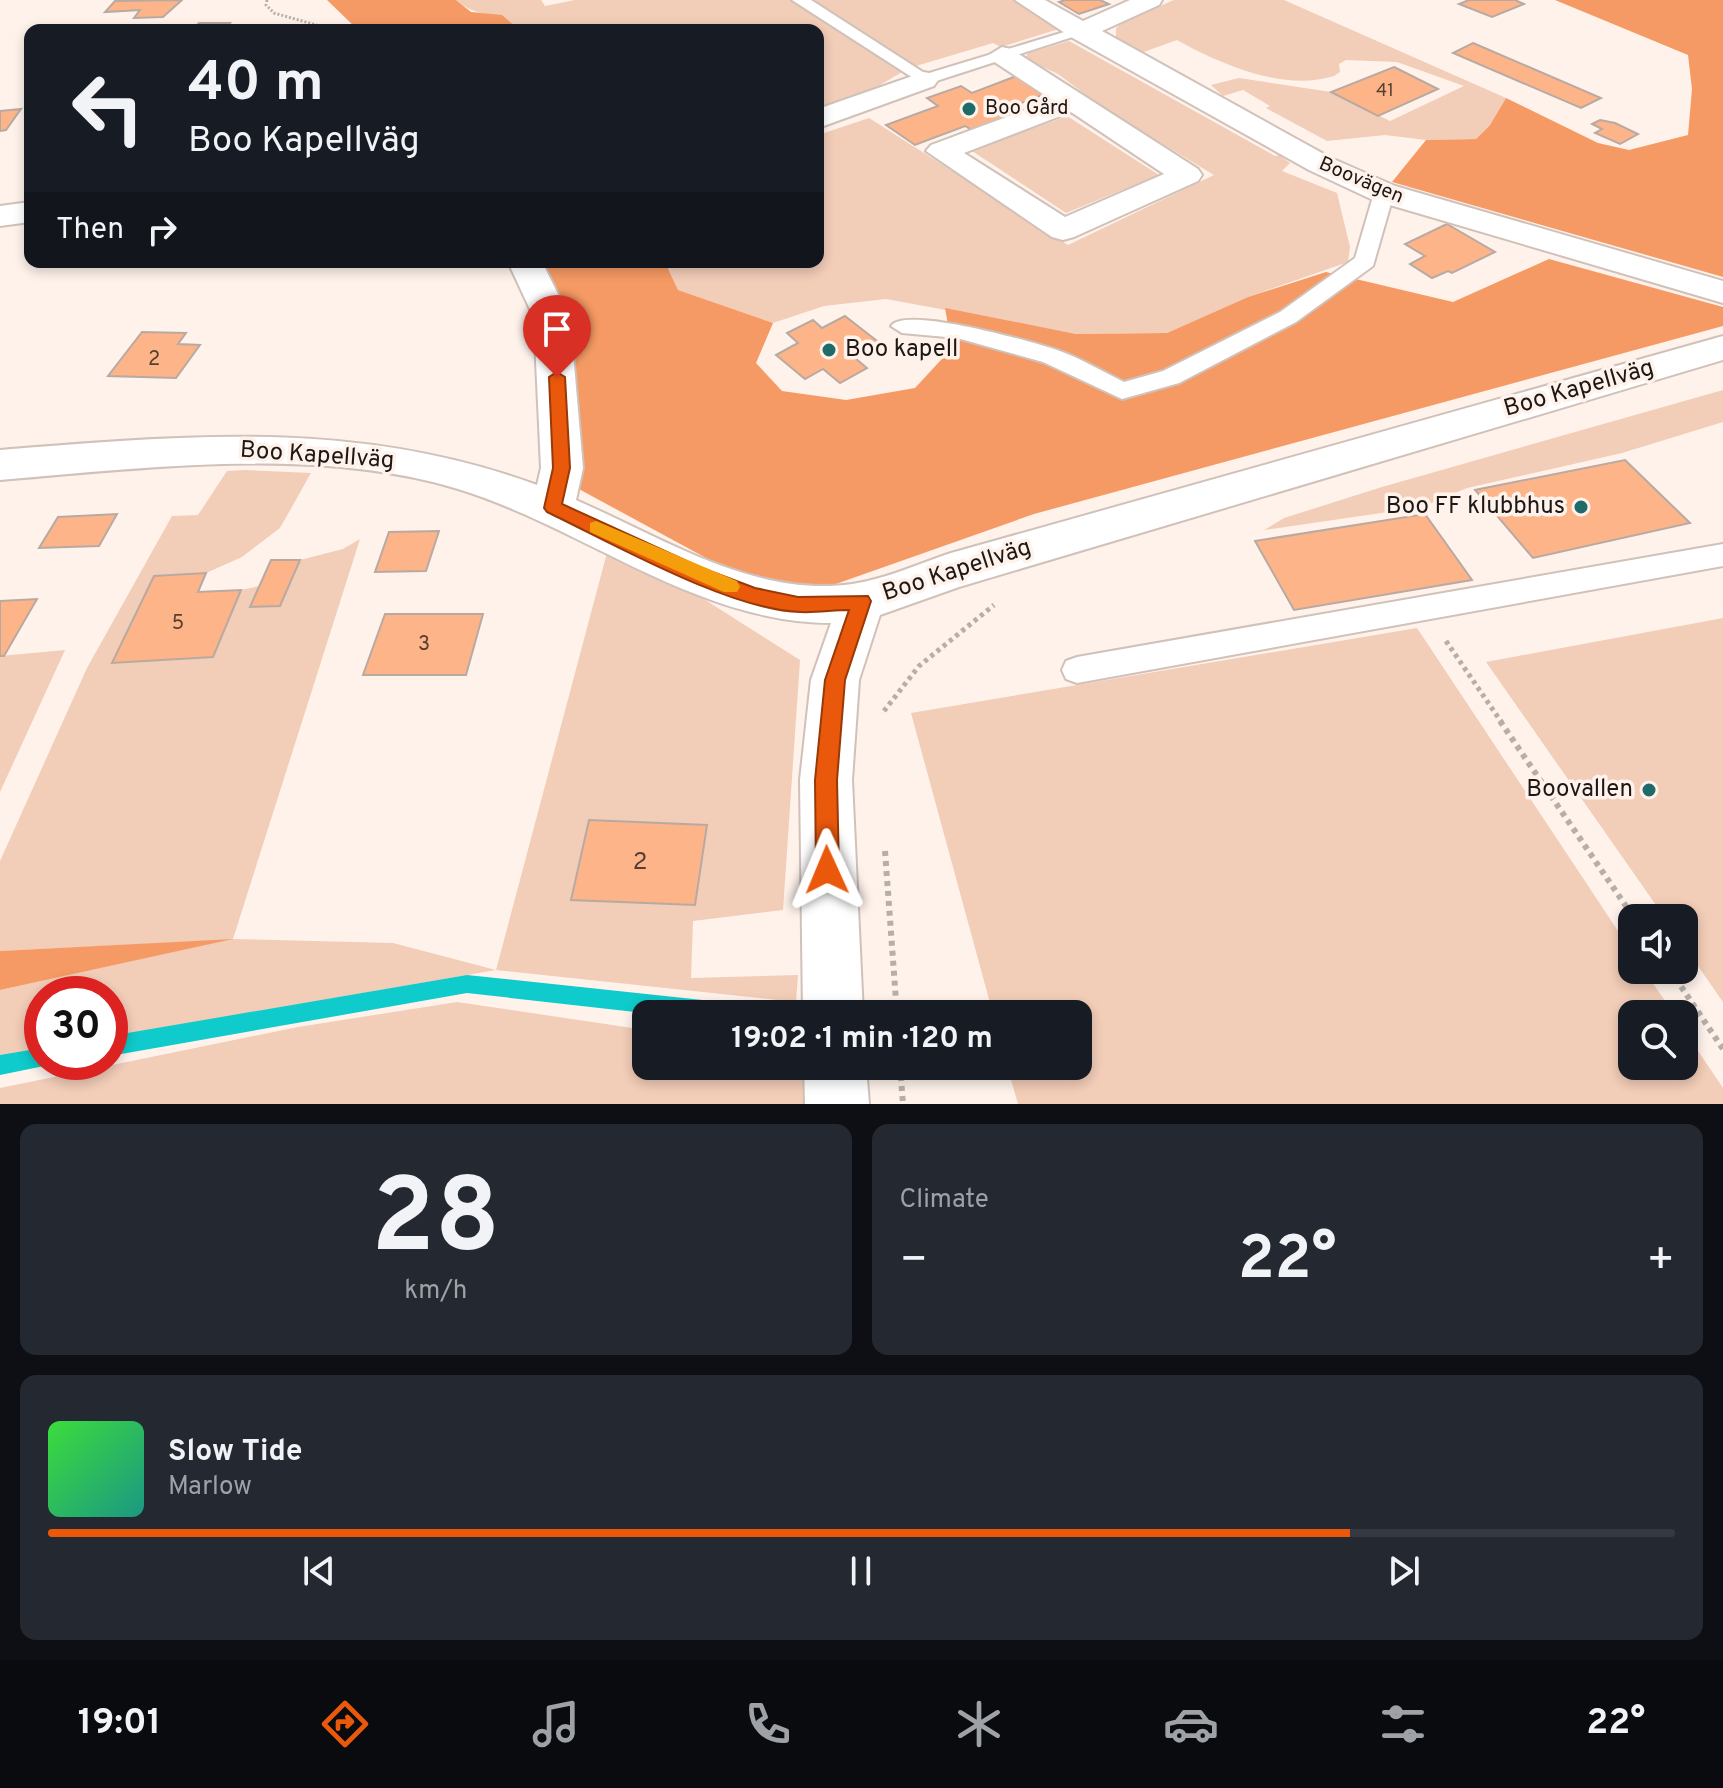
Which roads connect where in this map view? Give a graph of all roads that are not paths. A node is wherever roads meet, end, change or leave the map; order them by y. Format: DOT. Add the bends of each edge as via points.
graph roads {
  1 [pos="800,0"];
  2 [pos="1027,0"];
  3 [pos="1150,0"];
  4 [pos="1080,32"];
  5 [pos="1002,55"];
  6 [pos="924,80"];
  7 [pos="1073,102"];
  8 [pos="824,117"];
  9 [pos="1384,193"];
  10 [pos="24,213"];
  11 [pos="0,216"];
  12 [pos="528,268"];
  13 [pos="1723,292"];
  14 [pos="902,326"];
  15 [pos="1723,348"];
  16 [pos="0,465"];
  17 [pos="553,508"];
  18 [pos="1723,555"];
  19 [pos="862,601"];
  20 [pos="1077,670"];
  21 [pos="833,1000"];
  22 [pos="836,1080"];
  23 [pos="837,1104"];
  1 -- 6 [label="lane"];
  2 -- 4 [label="street, Boovägen"];
  3 -- 4 [label="street"];
  4 -- 5 [label="lane"];
  4 -- 9 [label="street, Boovägen" via="1320,164"];
  5 -- 6 [label="lane"];
  5 -- 7 [label="street"];
  6 -- 8 [label="street"];
  7 -- 7 [label="street" via="1187,175 1063,230 941,151"];
  9 -- 13 [label="street, Boovägen"];
  9 -- 14 [label="lane" via="1365,261 1288,317 1171,377 1122,391 1051,356 957,331"];
  10 -- 11 [label="street"];
  12 -- 17 [label="street" via="552,318 555,346 562,468"];
  15 -- 19 [label="street, Boo Kapellväg"];
  16 -- 17 [label="street, Boo Kapellväg" via="272,449 413,463"];
  17 -- 19 [label="street, Boo Kapellväg" via="754,596 798,604"];
  18 -- 20 [label="lane"];
  19 -- 21 [label="street" via="835,680 826,780"];
  22 -- 23 [label="street"];
}
